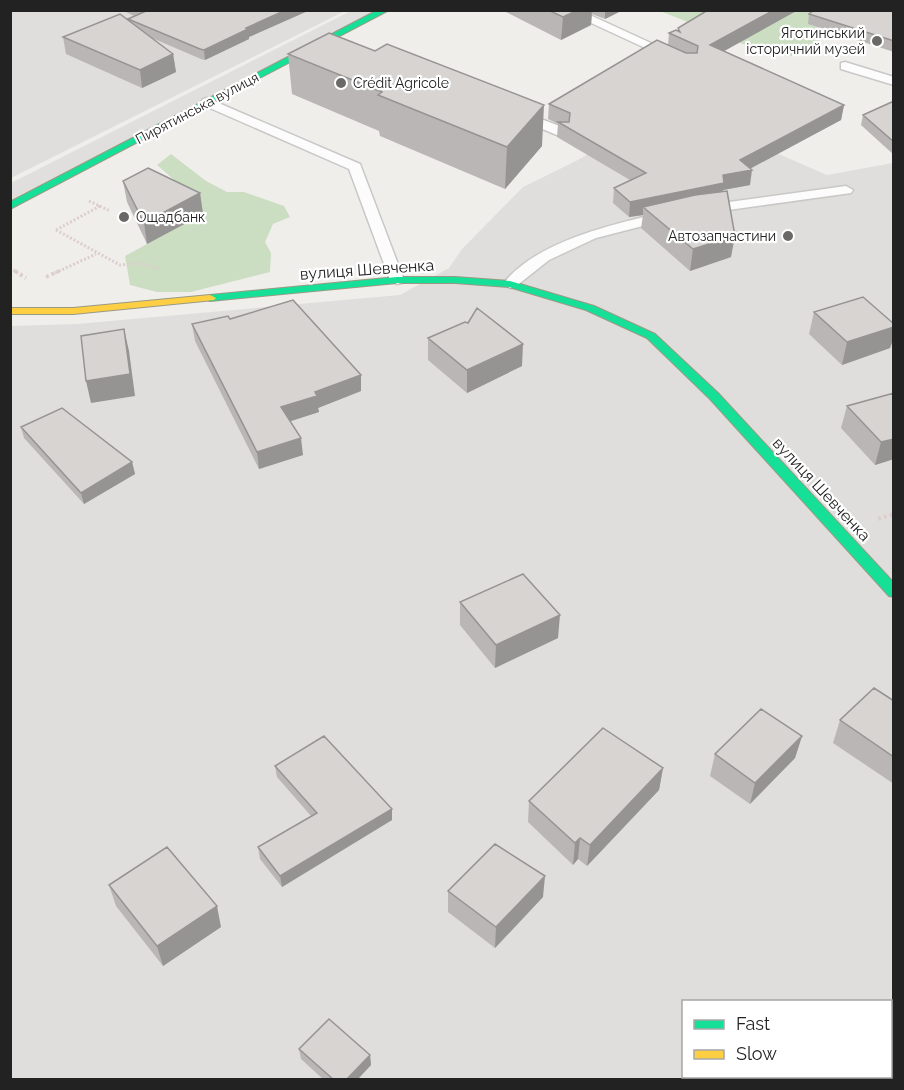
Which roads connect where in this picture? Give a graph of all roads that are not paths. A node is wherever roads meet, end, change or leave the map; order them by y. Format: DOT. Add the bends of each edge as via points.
graph roads {
  1 [pos="385,10"];
  2 [pos="568,10"];
  3 [pos="328,39"];
  4 [pos="343,45"];
  5 [pos="678,58"];
  6 [pos="845,66"];
  7 [pos="894,81"];
  8 [pos="207,102"];
  9 [pos="507,111"];
  10 [pos="562,132"];
  11 [pos="846,190"];
  12 [pos="10,206"];
  13 [pos="397,280"];
  14 [pos="510,284"];
  15 [pos="10,311"];
  16 [pos="894,592"];
  1 -- 3 [label="street, Пирятинська вулиця"];
  2 -- 5 [label="lane"];
  3 -- 4 [label="lane"];
  3 -- 8 [label="street, Пирятинська вулиця"];
  6 -- 7 [label="lane"];
  8 -- 12 [label="street, Пирятинська вулиця"];
  8 -- 13 [label="lane" via="355,167"];
  9 -- 10 [label="lane"];
  11 -- 14 [label="lane" via="686,211 591,235 544,257"];
  13 -- 14 [label="street, вулиця Шевченка"];
  13 -- 15 [label="street, вулиця Шевченка" via="73,311"];
  14 -- 16 [label="street, вулиця Шевченка" via="590,308 651,336 714,396"];
}
